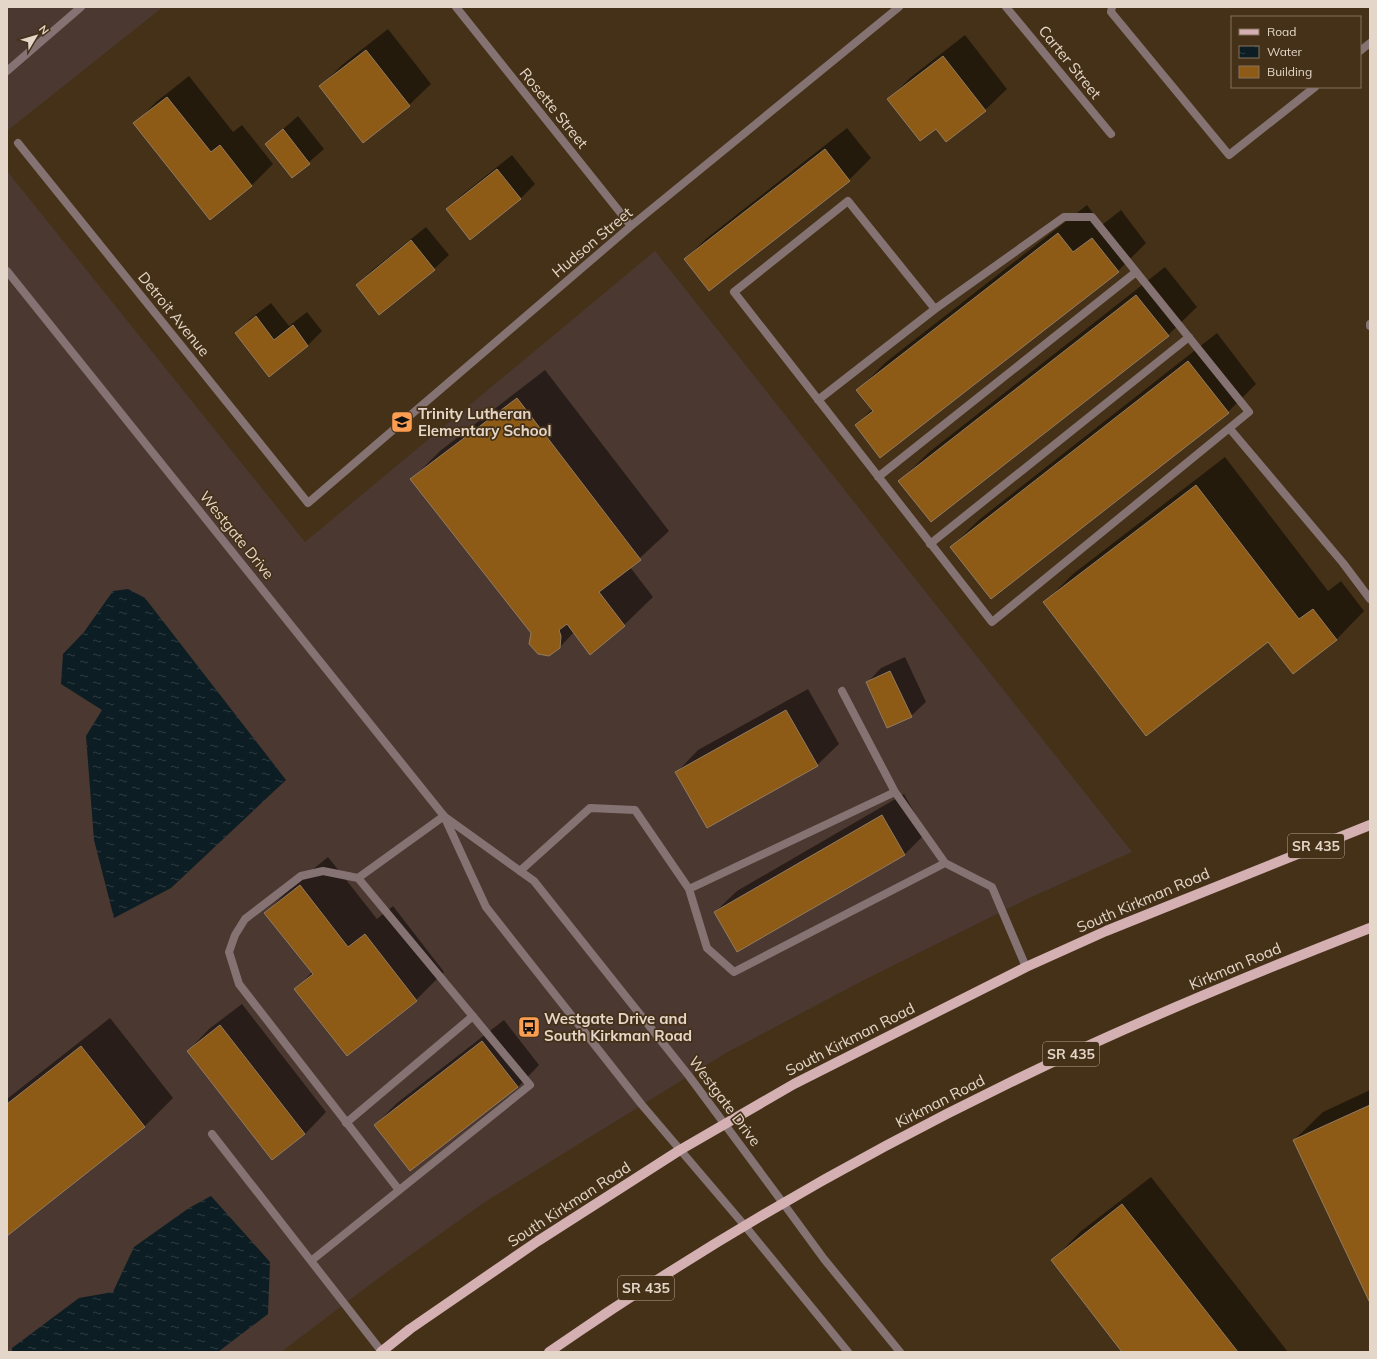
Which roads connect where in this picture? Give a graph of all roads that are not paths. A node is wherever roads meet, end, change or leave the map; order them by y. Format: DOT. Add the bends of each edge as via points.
graph roads {
  1 [pos="81,7"];
  2 [pos="456,7"];
  3 [pos="899,7"];
  4 [pos="1006,7"];
  5 [pos="1112,7"];
  6 [pos="1370,43"];
  7 [pos="1361,50"];
  8 [pos="7,72"];
  9 [pos="1314,88"];
  10 [pos="1111,134"];
  11 [pos="18,143"];
  12 [pos="631,226"];
  13 [pos="7,271"];
  14 [pos="1136,272"];
  15 [pos="935,309"];
  16 [pos="1189,337"];
  17 [pos="818,400"];
  18 [pos="1230,429"];
  19 [pos="878,477"];
  20 [pos="308,503"];
  21 [pos="930,544"];
  22 [pos="1370,599"];
  23 [pos="842,691"];
  24 [pos="895,792"];
  25 [pos="444,816"];
  26 [pos="1370,824"];
  27 [pos="945,863"];
  28 [pos="520,871"];
  29 [pos="358,878"];
  30 [pos="689,889"];
  31 [pos="1370,928"];
  32 [pos="1026,967"];
  33 [pos="473,1016"];
  34 [pos="346,1123"];
  35 [pos="724,1124"];
  36 [pos="212,1134"];
  37 [pos="680,1150"];
  38 [pos="399,1190"];
  39 [pos="783,1203"];
  40 [pos="745,1226"];
  41 [pos="311,1261"];
  42 [pos="382,1352"];
  43 [pos="549,1352"];
  44 [pos="848,1352"];
  45 [pos="900,1352"];
  1 -- 8 [label="street"];
  2 -- 12 [label="street, Rosette Street"];
  3 -- 12 [label="street, Hudson Street"];
  4 -- 10 [label="street, Carter Street"];
  5 -- 9 [label="street" via="1111,12 1229,155"];
  6 -- 7 [label="street"];
  11 -- 20 [label="street, Detroit Avenue"];
  12 -- 20 [label="street, Hudson Street"];
  13 -- 25 [label="street, Westgate Drive"];
  14 -- 15 [label="street" via="1092,217 1064,217"];
  14 -- 16 [label="street"];
  14 -- 19 [label="street"];
  15 -- 17 [label="street"];
  15 -- 17 [label="street" via="848,201 734,292"];
  16 -- 18 [label="street" via="1249,412"];
  16 -- 21 [label="street"];
  17 -- 19 [label="street"];
  18 -- 21 [label="street" via="992,622"];
  18 -- 22 [label="street" via="1343,563"];
  19 -- 21 [label="street"];
  23 -- 24 [label="street"];
  24 -- 27 [label="street"];
  24 -- 30 [label="street"];
  25 -- 28 [label="street, Westgate Drive"];
  25 -- 29 [label="street"];
  25 -- 37 [label="street, Westgate Drive" via="486,907"];
  26 -- 32 [label="main road, South Kirkman Road / SR 435" via="1206,889"];
  27 -- 30 [label="street" via="734,972 707,948"];
  27 -- 32 [label="street" via="992,888"];
  28 -- 30 [label="street" via="590,808 635,810"];
  28 -- 35 [label="street, Westgate Drive" via="534,881"];
  29 -- 33 [label="street"];
  29 -- 34 [label="street" via="323,871 301,876 245,919 228,952 239,984"];
  31 -- 39 [label="main road, Kirkman Road / SR 435" via="1203,996 1012,1081"];
  32 -- 35 [label="main road, South Kirkman Road / SR 435" via="794,1084"];
  33 -- 34 [label="street"];
  33 -- 38 [label="street" via="530,1085"];
  34 -- 38 [label="street"];
  35 -- 37 [label="main road, South Kirkman Road / SR 435"];
  35 -- 39 [label="street, Westgate Drive"];
  36 -- 41 [label="street"];
  37 -- 40 [label="street, Westgate Drive"];
  37 -- 42 [label="main road, South Kirkman Road / SR 435" via="528,1247 410,1329"];
  38 -- 41 [label="street"];
  39 -- 40 [label="main road, Kirkman Road / SR 435"];
  39 -- 45 [label="street, Westgate Drive"];
  40 -- 43 [label="main road, Kirkman Road / SR 435"];
  40 -- 44 [label="street, Westgate Drive"];
  41 -- 42 [label="street"];
}
